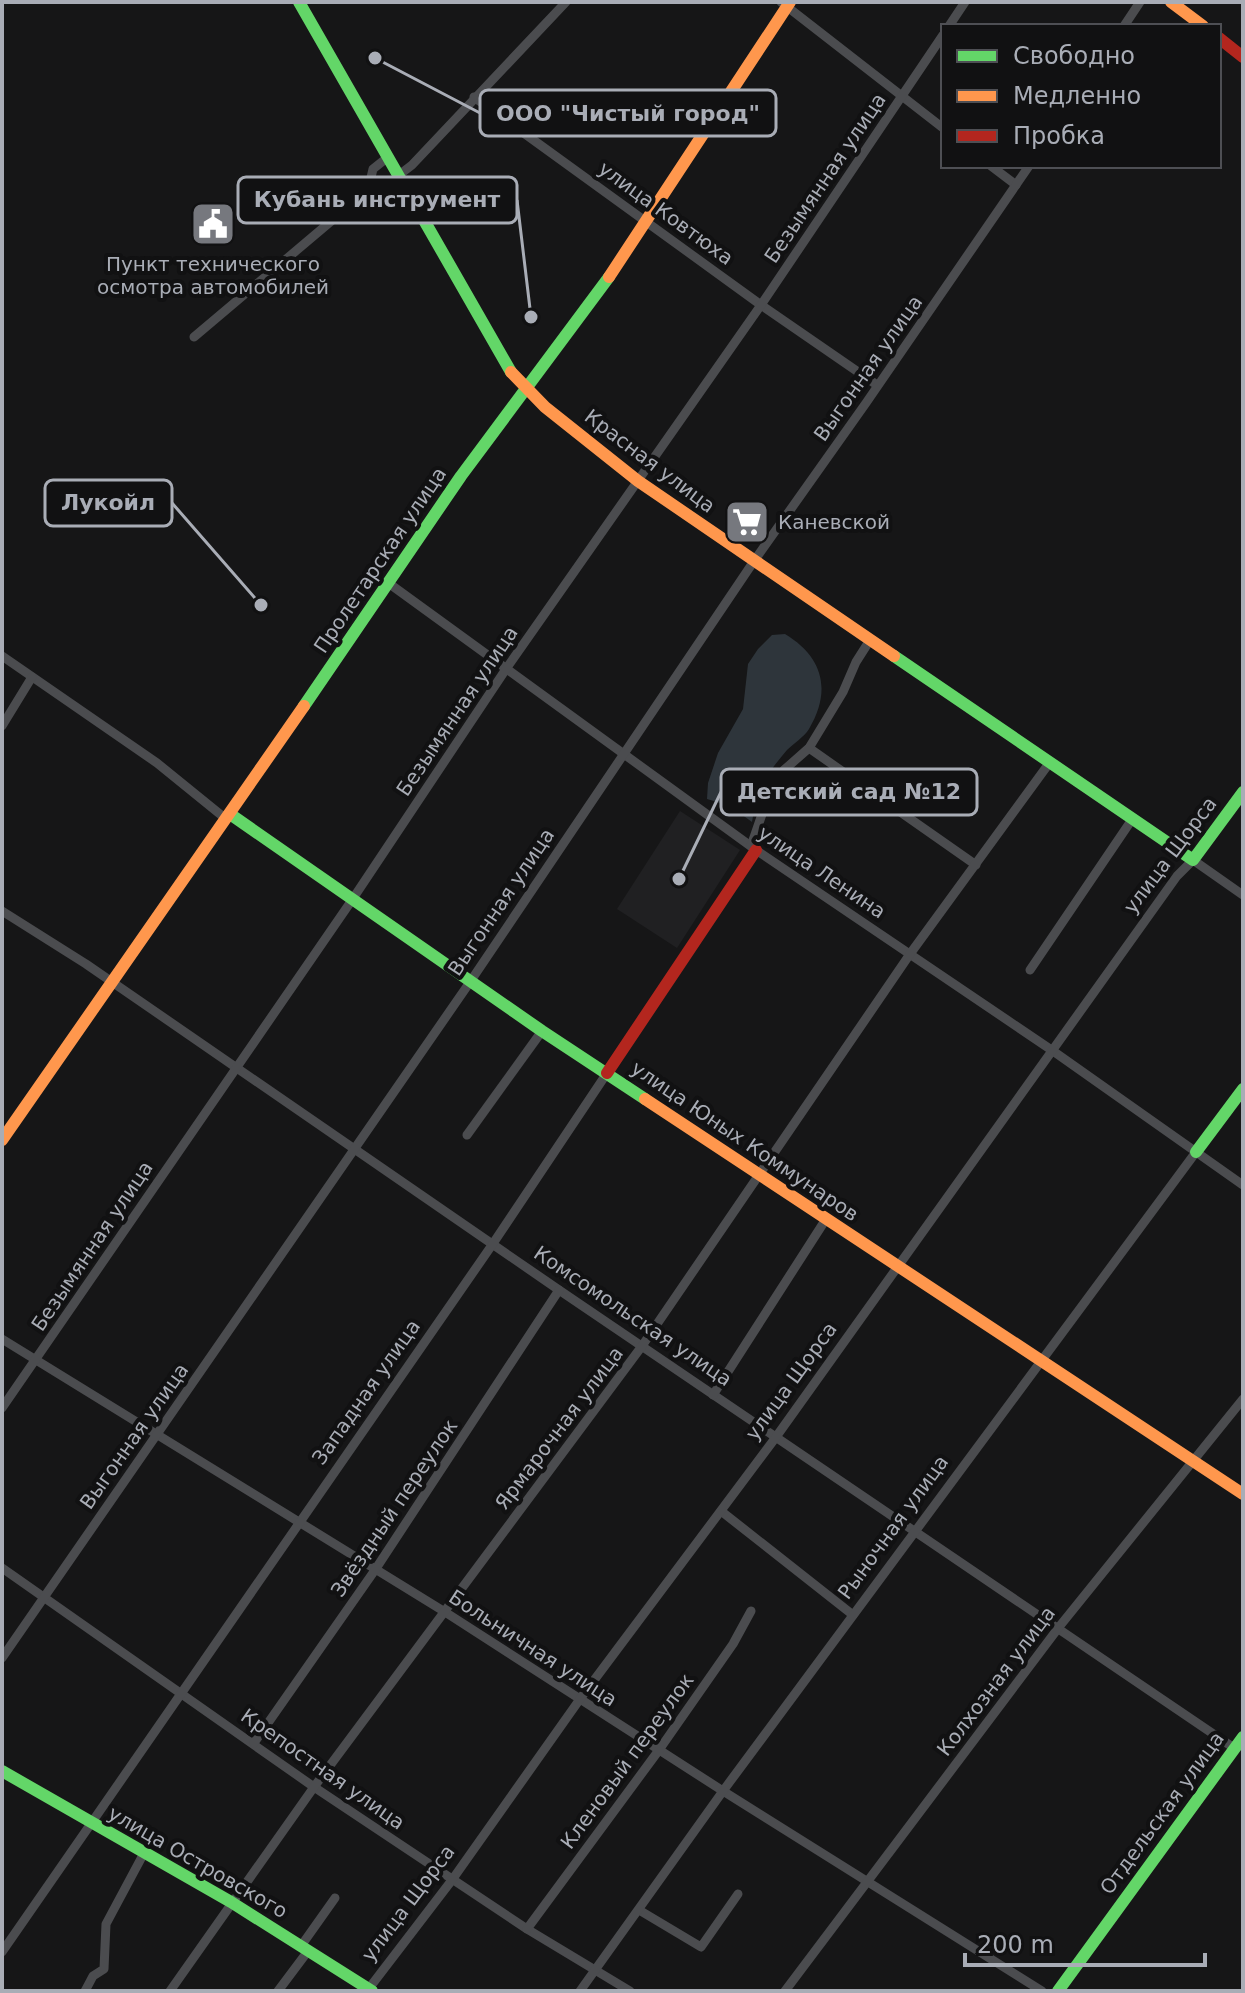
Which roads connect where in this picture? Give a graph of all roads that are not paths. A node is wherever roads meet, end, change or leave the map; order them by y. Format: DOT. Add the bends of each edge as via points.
graph roads {
  1 [pos="299,2"];
  2 [pos="566,2"];
  3 [pos="965,2"];
  4 [pos="1140,2"];
  5 [pos="1171,2"];
  6 [pos="786,4"];
  7 [pos="950,24"];
  8 [pos="1125,24"];
  9 [pos="1200,24"];
  10 [pos="941,38"];
  11 [pos="1221,40"];
  12 [pos="1243,57"];
  13 [pos="902,96"];
  14 [pos="474,97"];
  15 [pos="941,126"];
  16 [pos="388,157"];
  17 [pos="994,168"];
  18 [pos="1028,168"];
  19 [pos="399,175"];
  20 [pos="1016,185"];
  21 [pos="645,219"];
  22 [pos="761,305"];
  23 [pos="194,337"];
  24 [pos="877,385"];
  25 [pos="526,390"];
  26 [pos="638,481"];
  27 [pos="754,561"];
  28 [pos="387,582"];
  29 [pos="870,640"];
  30 [pos="2,656"];
  31 [pos="506,669"];
  32 [pos="32,677"];
  33 [pos="2,726"];
  34 [pos="809,748"];
  35 [pos="623,751"];
  36 [pos="1050,762"];
  37 [pos="1243,792"];
  38 [pos="228,816"];
  39 [pos="1133,818"];
  40 [pos="753,848"];
  41 [pos="1193,860"];
  42 [pos="976,865"];
  43 [pos="1243,895"];
  44 [pos="352,900"];
  45 [pos="2,911"];
  46 [pos="910,954"];
  47 [pos="1030,970"];
  48 [pos="470,982"];
  49 [pos="111,984"];
  50 [pos="542,1031"];
  51 [pos="1053,1051"];
  52 [pos="235,1069"];
  53 [pos="607,1073"];
  54 [pos="1243,1089"];
  55 [pos="467,1135"];
  56 [pos="3,1137"];
  57 [pos="354,1148"];
  58 [pos="1196,1152"];
  59 [pos="759,1174"];
  60 [pos="1243,1185"];
  61 [pos="826,1219"];
  62 [pos="492,1245"];
  63 [pos="897,1267"];
  64 [pos="559,1290"];
  65 [pos="2,1339"];
  66 [pos="642,1346"];
  67 [pos="35,1360"];
  68 [pos="1041,1360"];
  69 [pos="713,1395"];
  70 [pos="1243,1399"];
  71 [pos="2,1408"];
  72 [pos="156,1435"];
  73 [pos="776,1437"];
  74 [pos="1194,1461"];
  75 [pos="1243,1494"];
  76 [pos="721,1511"];
  77 [pos="299,1523"];
  78 [pos="915,1531"];
  79 [pos="2,1568"];
  80 [pos="375,1570"];
  81 [pos="44,1597"];
  82 [pos="751,1611"];
  83 [pos="445,1612"];
  84 [pos="853,1615"];
  85 [pos="1059,1627"];
  86 [pos="2,1658"];
  87 [pos="181,1692"];
  88 [pos="580,1699"];
  89 [pos="1243,1737"];
  90 [pos="254,1743"];
  91 [pos="659,1750"];
  92 [pos="1239,1751"];
  93 [pos="2,1771"];
  94 [pos="314,1787"];
  95 [pos="723,1791"];
  96 [pos="92,1823"];
  97 [pos="144,1853"];
  98 [pos="452,1880"];
  99 [pos="867,1882"];
  100 [pos="738,1894"];
  101 [pos="335,1898"];
  102 [pos="231,1902"];
  103 [pos="639,1910"];
  104 [pos="527,1929"];
  105 [pos="305,1948"];
  106 [pos="2,1952"];
  107 [pos="596,1970"];
  108 [pos="369,1990"];
  109 [pos="85,1991"];
  110 [pos="170,1991"];
  111 [pos="278,1991"];
  112 [pos="580,1991"];
  113 [pos="630,1991"];
  114 [pos="785,1991"];
  115 [pos="1042,1991"];
  116 [pos="1058,1991"];
  1 -- 16 [label="street, Красная улица"];
  2 -- 14 [label="street"];
  3 -- 7 [label="street"];
  4 -- 8 [label="street"];
  5 -- 9 [label="street"];
  6 -- 13 [label="street"];
  6 -- 21 [label="street, Пролетарская улица"];
  10 -- 13 [label="street, Безымянная улица"];
  11 -- 12 [label="street"];
  13 -- 15 [label="street"];
  13 -- 22 [label="street, Безымянная улица"];
  14 -- 19 [label="street"];
  14 -- 21 [label="street, улица Ковтюха"];
  16 -- 19 [label="street, Красная улица"];
  16 -- 23 [label="street" via="373,169 368,190"];
  17 -- 20 [label="street"];
  18 -- 20 [label="street, Выгонная улица"];
  19 -- 25 [label="street, Красная улица"];
  20 -- 24 [label="street, Выгонная улица"];
  21 -- 22 [label="street, улица Ковтюха"];
  21 -- 25 [label="street, Пролетарская улица"];
  22 -- 24 [label="street, улица Ковтюха"];
  22 -- 26 [label="street, Безымянная улица"];
  24 -- 27 [label="street, Выгонная улица"];
  25 -- 26 [label="street, Красная улица"];
  25 -- 28 [label="street, Пролетарская улица"];
  26 -- 27 [label="street, Красная улица"];
  26 -- 31 [label="street, Безымянная улица"];
  27 -- 29 [label="street, Красная улица"];
  27 -- 35 [label="street, Выгонная улица"];
  28 -- 31 [label="street, улица Ленина"];
  28 -- 38 [label="street, Пролетарская улица"];
  29 -- 34 [label="street"];
  29 -- 36 [label="street, Красная улица"];
  30 -- 32 [label="street, улица Юных Коммунаров"];
  31 -- 35 [label="street, улица Ленина"];
  31 -- 44 [label="street, Безымянная улица"];
  32 -- 33 [label="street"];
  32 -- 38 [label="street, улица Юных Коммунаров"];
  34 -- 40 [label="street" via="784,770 769,794"];
  34 -- 42 [label="street"];
  35 -- 40 [label="street, улица Ленина"];
  35 -- 48 [label="street, Выгонная улица"];
  36 -- 39 [label="street, Красная улица"];
  36 -- 42 [label="street, Ярмарочная улица"];
  37 -- 41 [label="street, улица Щорса"];
  38 -- 44 [label="street, улица Юных Коммунаров"];
  38 -- 49 [label="street, Пролетарская улица"];
  39 -- 41 [label="street, Красная улица"];
  39 -- 47 [label="street"];
  40 -- 46 [label="street, улица Ленина"];
  40 -- 53 [label="street, Западная улица"];
  41 -- 43 [label="street, Красная улица"];
  41 -- 51 [label="street, улица Щорса"];
  42 -- 46 [label="street, Ярмарочная улица"];
  44 -- 48 [label="street, улица Юных Коммунаров"];
  44 -- 52 [label="street, Безымянная улица"];
  45 -- 49 [label="street, Комсомольская улица"];
  46 -- 51 [label="street, улица Ленина"];
  46 -- 59 [label="street, Ярмарочная улица"];
  48 -- 50 [label="street, улица Юных Коммунаров"];
  48 -- 57 [label="street, Выгонная улица"];
  49 -- 52 [label="street, Комсомольская улица"];
  49 -- 56 [label="street, Пролетарская улица"];
  50 -- 53 [label="street, улица Юных Коммунаров"];
  50 -- 55 [label="street"];
  51 -- 58 [label="street, улица Ленина"];
  51 -- 63 [label="street, улица Щорса"];
  52 -- 57 [label="street, Комсомольская улица"];
  52 -- 67 [label="street, Безымянная улица"];
  53 -- 59 [label="street, улица Юных Коммунаров"];
  53 -- 62 [label="street, Западная улица"];
  54 -- 58 [label="street, Рыночная улица"];
  57 -- 62 [label="street, Комсомольская улица"];
  57 -- 72 [label="street, Выгонная улица"];
  58 -- 60 [label="street, улица Ленина"];
  58 -- 68 [label="street, Рыночная улица"];
  59 -- 61 [label="street, улица Юных Коммунаров"];
  59 -- 66 [label="street, Ярмарочная улица"];
  61 -- 63 [label="street, улица Юных Коммунаров"];
  61 -- 69 [label="street"];
  62 -- 64 [label="street, Комсомольская улица"];
  62 -- 77 [label="street, Западная улица"];
  63 -- 68 [label="street, улица Юных Коммунаров"];
  63 -- 73 [label="street, улица Щорса"];
  64 -- 66 [label="street, Комсомольская улица"];
  64 -- 80 [label="street, Звёздный переулок"];
  65 -- 67 [label="street, Больничная улица"];
  66 -- 69 [label="street, Комсомольская улица"];
  66 -- 83 [label="street, Ярмарочная улица"];
  67 -- 71 [label="street, Безымянная улица"];
  67 -- 72 [label="street, Больничная улица"];
  68 -- 74 [label="street, улица Юных Коммунаров"];
  68 -- 78 [label="street, Рыночная улица"];
  69 -- 73 [label="street, Комсомольская улица"];
  70 -- 74 [label="street, Колхозная улица"];
  72 -- 77 [label="street, Больничная улица"];
  72 -- 81 [label="street, Выгонная улица"];
  73 -- 76 [label="street, улица Щорса"];
  73 -- 78 [label="street, Комсомольская улица"];
  74 -- 75 [label="street, улица Юных Коммунаров"];
  74 -- 85 [label="street, Колхозная улица"];
  76 -- 84 [label="street"];
  76 -- 88 [label="street, улица Щорса"];
  77 -- 80 [label="street, Больничная улица"];
  77 -- 87 [label="street, Западная улица"];
  78 -- 84 [label="street, Рыночная улица"];
  78 -- 85 [label="street, Комсомольская улица"];
  79 -- 81 [label="street, Крепостная улица"];
  80 -- 83 [label="street, Больничная улица"];
  80 -- 90 [label="street, Звёздный переулок"];
  81 -- 86 [label="street, Выгонная улица"];
  81 -- 87 [label="street, Крепостная улица"];
  82 -- 91 [label="street, Кленовый переулок"];
  83 -- 88 [label="street, Больничная улица"];
  83 -- 94 [label="street, Ярмарочная улица"];
  84 -- 95 [label="street, Рыночная улица"];
  85 -- 92 [label="street, Комсомольская улица"];
  85 -- 99 [label="street, Колхозная улица"];
  87 -- 90 [label="street, Крепостная улица"];
  87 -- 96 [label="street, Западная улица"];
  88 -- 91 [label="street, Больничная улица"];
  88 -- 98 [label="street, улица Щорса"];
  89 -- 92 [label="street, Отдельская улица"];
  90 -- 94 [label="street, Крепостная улица"];
  91 -- 95 [label="street, Больничная улица"];
  91 -- 104 [label="street, Кленовый переулок"];
  92 -- 116 [label="street, Отдельская улица"];
  93 -- 96 [label="street, улица Островского"];
  94 -- 98 [label="street, Крепостная улица"];
  94 -- 102 [label="street, Ярмарочная улица"];
  95 -- 99 [label="street, Больничная улица"];
  95 -- 103 [label="street, Рыночная улица"];
  96 -- 97 [label="street, улица Островского"];
  96 -- 106 [label="street, Западная улица"];
  97 -- 102 [label="street, улица Островского"];
  97 -- 109 [label="street" via="106,1924 104,1969"];
  98 -- 104 [label="street, Крепостная улица"];
  98 -- 108 [label="street, улица Щорса"];
  99 -- 114 [label="street, Колхозная улица"];
  99 -- 115 [label="street, Больничная улица"];
  100 -- 103 [label="street" via="701,1947"];
  101 -- 105 [label="street"];
  102 -- 105 [label="street, улица Островского"];
  102 -- 110 [label="street, Ярмарочная улица"];
  103 -- 107 [label="street, Рыночная улица"];
  104 -- 107 [label="street, Крепостная улица"];
  105 -- 108 [label="street, улица Островского"];
  105 -- 111 [label="street"];
  107 -- 112 [label="street, Рыночная улица"];
  107 -- 113 [label="street, Крепостная улица"];
}
